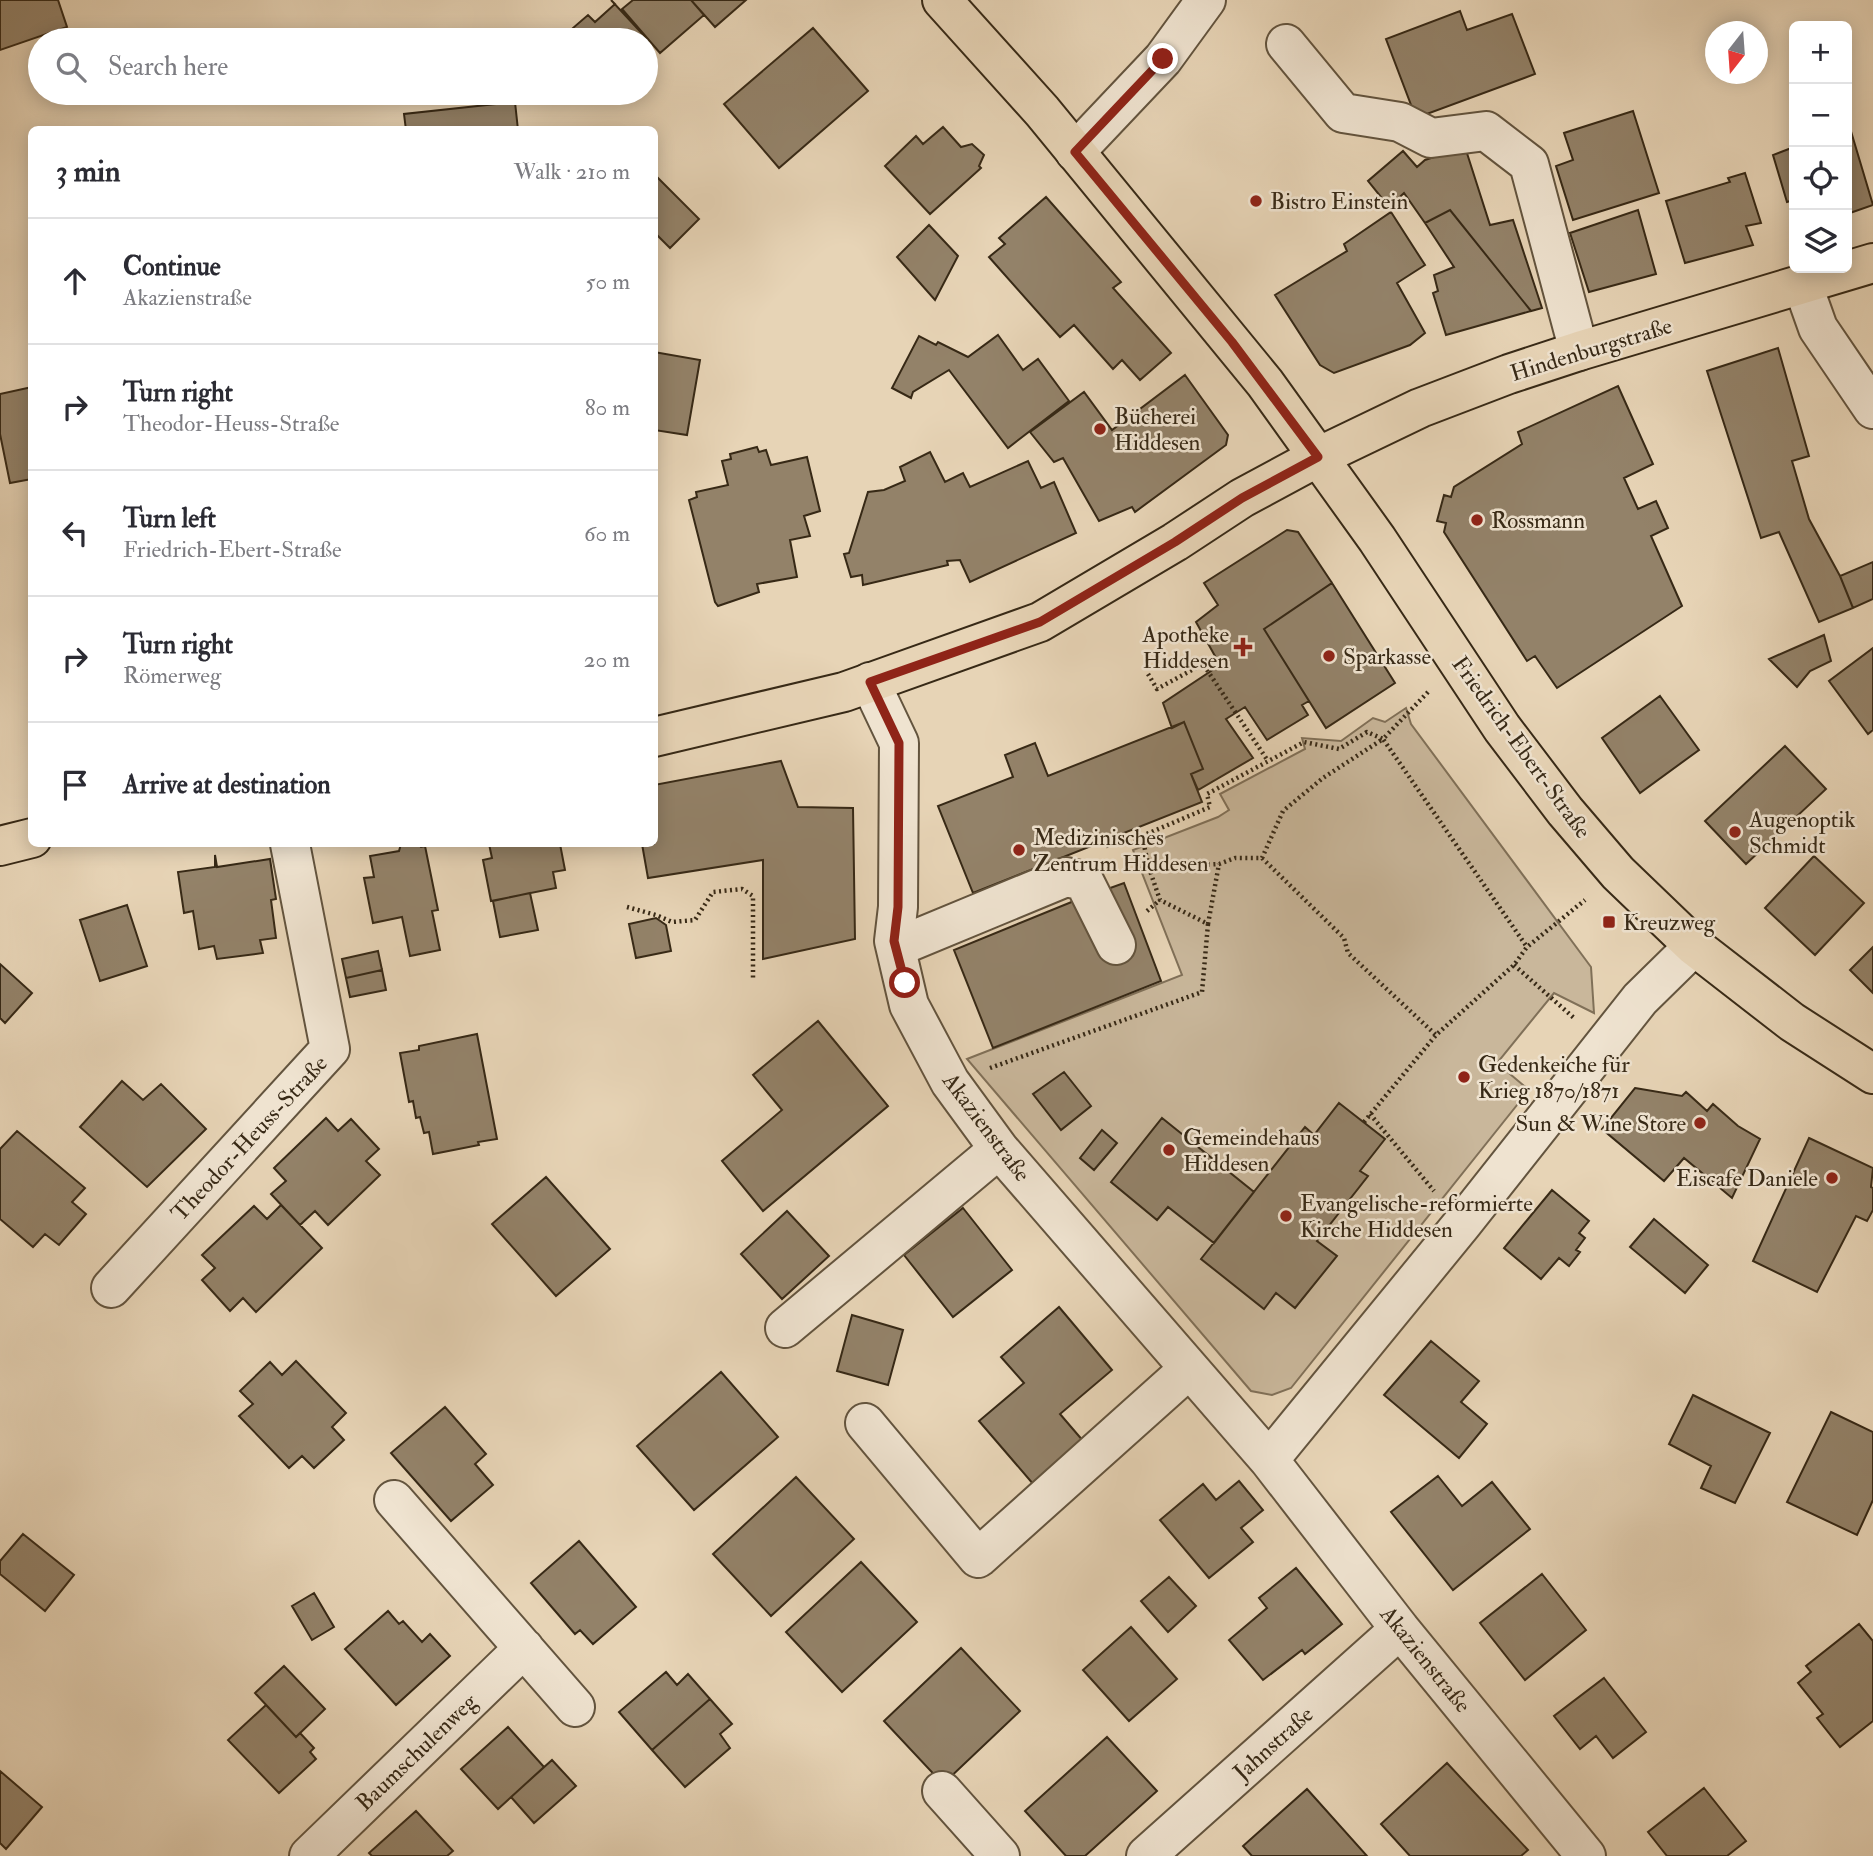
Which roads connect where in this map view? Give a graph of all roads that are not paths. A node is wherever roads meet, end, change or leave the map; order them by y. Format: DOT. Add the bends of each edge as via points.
graph roads {
  1 [pos="942,0"];
  2 [pos="1206,0"];
  3 [pos="1286,44"];
  4 [pos="1075,152"];
  5 [pos="1873,263"];
  6 [pos="1802,283"];
  7 [pos="1579,351"];
  8 [pos="1873,409"];
  9 [pos="1318,457"];
  10 [pos="870,682"];
  11 [pos="658,736"];
  12 [pos="28,839"];
  13 [pos="0,846"];
  14 [pos="291,847"];
  15 [pos="1127,931"];
  16 [pos="1694,946"];
  17 [pos="897,947"];
  18 [pos="1873,1074"];
  19 [pos="999,1149"];
  20 [pos="111,1288"];
  21 [pos="785,1328"];
  22 [pos="1188,1369"];
  23 [pos="865,1423"];
  24 [pos="1269,1460"];
  25 [pos="394,1500"];
  26 [pos="1400,1629"];
  27 [pos="524,1648"];
  28 [pos="575,1707"];
  29 [pos="942,1791"];
  30 [pos="309,1856"];
  31 [pos="1000,1856"];
  32 [pos="1146,1856"];
  33 [pos="1586,1856"];
  1 -- 4 [label="main road, Friedrich-Ebert-Straße"];
  2 -- 4 [label="street" via="1163,59"];
  3 -- 7 [label="street" via="1343,114 1400,122 1431,138 1486,131 1529,164"];
  4 -- 9 [label="main road, Friedrich-Ebert-Straße" via="1232,342"];
  5 -- 6 [label="main road, Hindenburgstraße"];
  6 -- 7 [label="main road, Hindenburgstraße"];
  6 -- 8 [label="street" via="1818,328"];
  7 -- 9 [label="main road, Hindenburgstraße" via="1420,408"];
  9 -- 10 [label="main road" via="1242,498 1040,622"];
  9 -- 16 [label="main road, Friedrich-Ebert-Straße" via="1565,811 1618,873"];
  10 -- 11 [label="main road"];
  10 -- 17 [label="street, Akazienstraße" via="899,743"];
  12 -- 13 [label="main road"];
  14 -- 20 [label="street, Theodor-Heuss-Straße" via="330,1049"];
  15 -- 17 [label="street" via="1084,881 1066,877"];
  16 -- 18 [label="main road, Friedrich-Ebert-Straße" via="1792,1022"];
  16 -- 24 [label="street" via="1640,999"];
  17 -- 19 [label="street, Akazienstraße" via="909,1005 950,1083"];
  19 -- 21 [label="street"];
  19 -- 22 [label="street, Akazienstraße"];
  22 -- 23 [label="street" via="978,1558"];
  22 -- 24 [label="street, Akazienstraße"];
  24 -- 26 [label="street, Akazienstraße"];
  25 -- 27 [label="street"];
  26 -- 32 [label="street, Jahnstraße"];
  26 -- 33 [label="street, Akazienstraße"];
  27 -- 28 [label="street"];
  27 -- 30 [label="street, Baumschulenweg"];
  29 -- 31 [label="street"];
}
